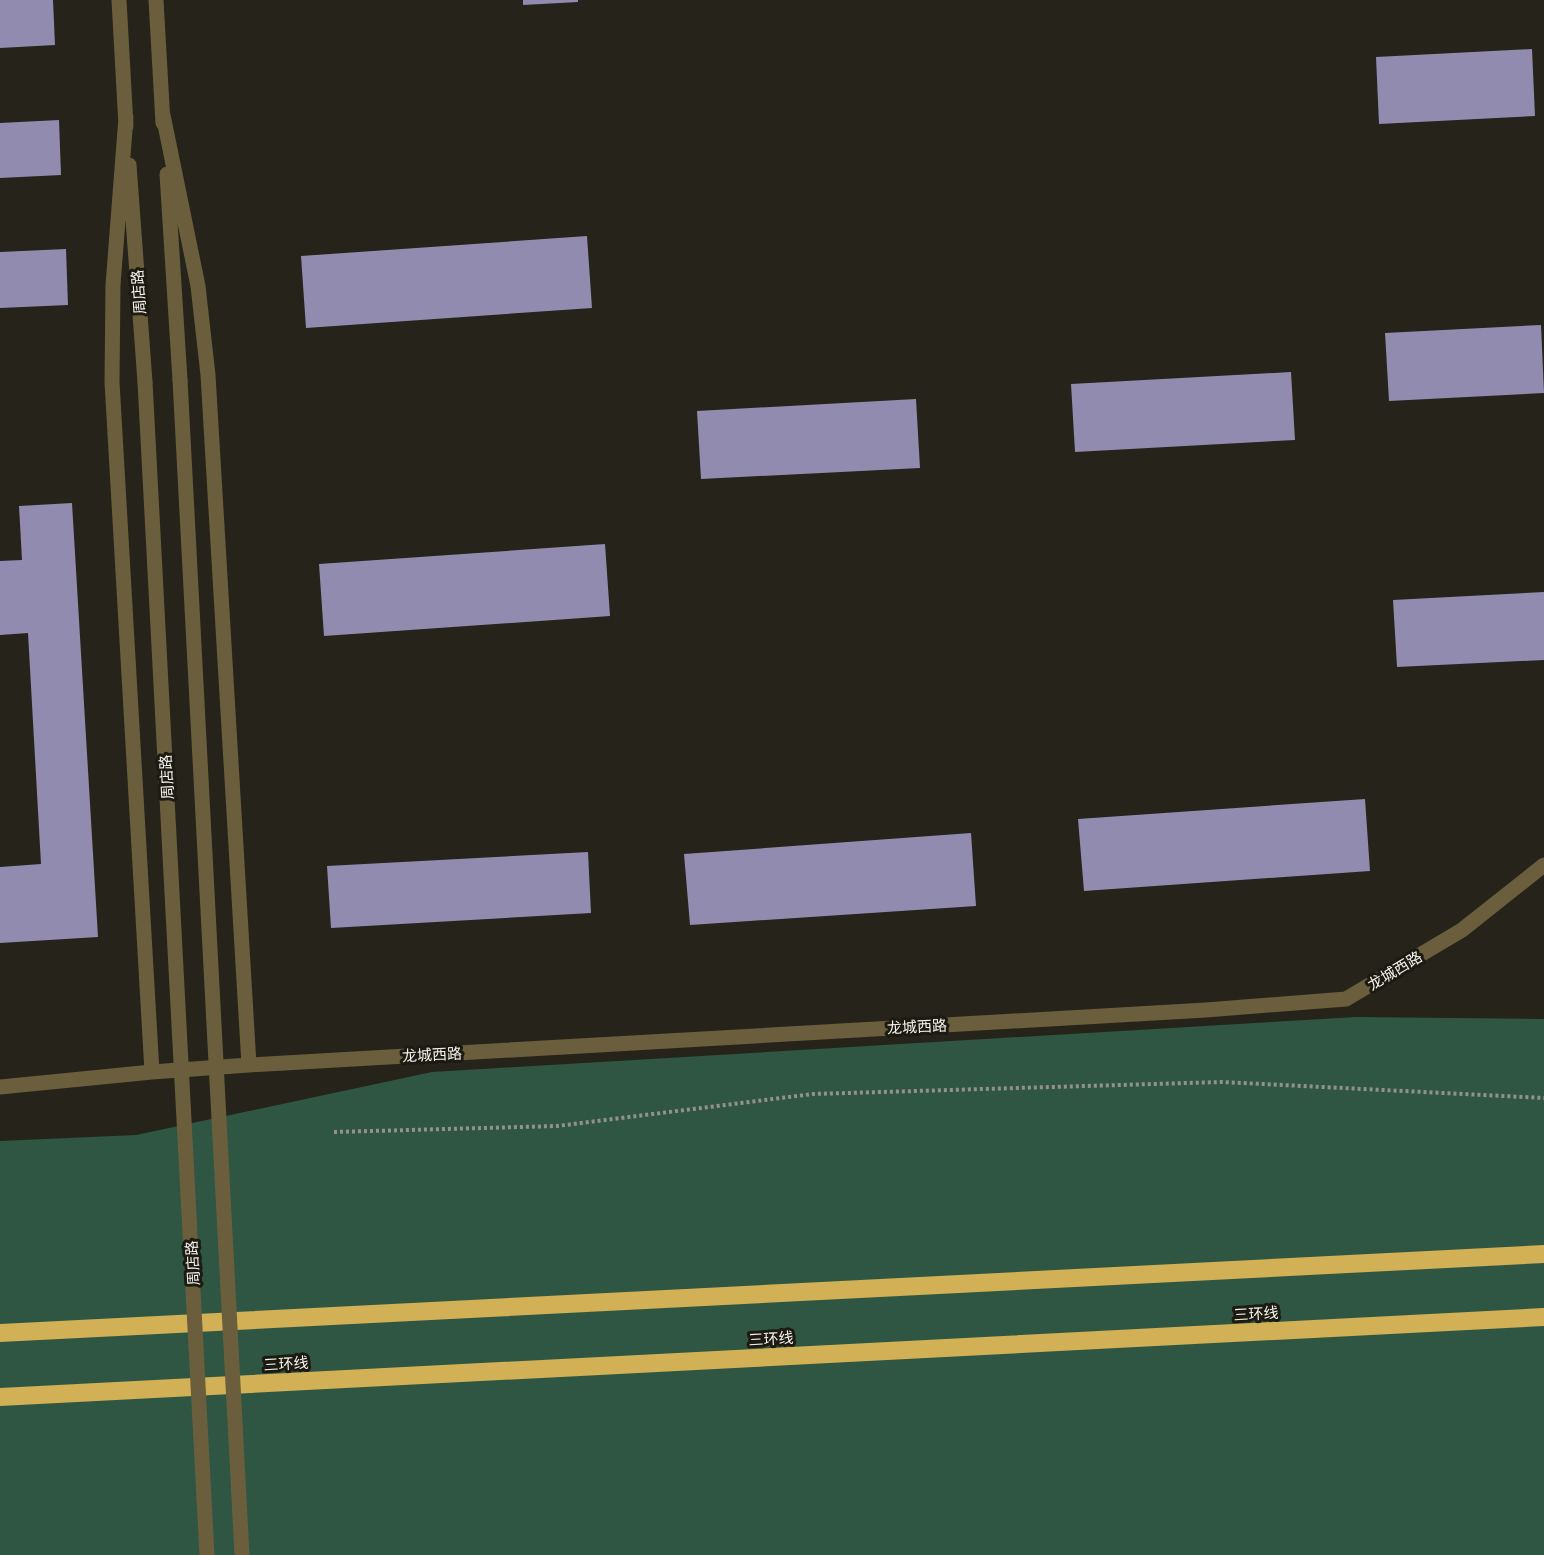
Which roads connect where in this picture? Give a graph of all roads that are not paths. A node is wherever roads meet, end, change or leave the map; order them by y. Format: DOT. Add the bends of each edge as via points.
graph roads {
  1 [pos="119,0"];
  2 [pos="156,0"];
  3 [pos="163,115"];
  4 [pos="126,117"];
  5 [pos="1544,865"];
  6 [pos="249,1065"];
  7 [pos="152,1072"];
  8 [pos="0,1087"];
  9 [pos="1544,1254"];
  10 [pos="1544,1317"];
  11 [pos="0,1333"];
  12 [pos="0,1397"];
  13 [pos="207,1555"];
  14 [pos="242,1555"];
  1 -- 4 [label="street, 周店路"];
  2 -- 3 [label="street"];
  3 -- 6 [label="street" via="198,286 208,375"];
  3 -- 14 [label="street, bridge"];
  4 -- 7 [label="street" via="113,285 112,382"];
  4 -- 13 [label="street, 周店路, bridge" via="145,382"];
  5 -- 6 [label="street, 龙城西路" via="1462,930 1346,999"];
  6 -- 7 [label="street, 龙城西路"];
  7 -- 8 [label="street, 龙城西路"];
  9 -- 11 [label="highway"];
  10 -- 12 [label="highway, 三环线"];
}
